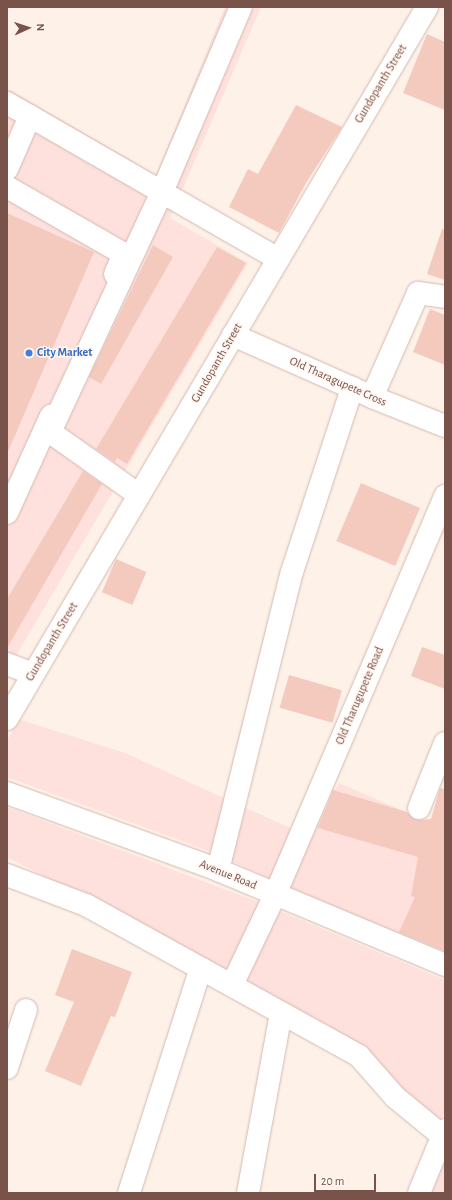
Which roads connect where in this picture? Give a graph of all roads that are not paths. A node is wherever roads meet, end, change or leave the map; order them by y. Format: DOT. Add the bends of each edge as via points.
graph roads {
  1 [pos="241,7"];
  2 [pos="427,7"];
  3 [pos="7,103"];
  4 [pos="30,116"];
  5 [pos="7,169"];
  6 [pos="7,187"];
  7 [pos="162,192"];
  8 [pos="278,259"];
  9 [pos="445,297"];
  10 [pos="233,335"];
  11 [pos="352,388"];
  12 [pos="372,397"];
  13 [pos="445,426"];
  14 [pos="139,495"];
  15 [pos="445,496"];
  16 [pos="7,513"];
  17 [pos="7,664"];
  18 [pos="33,674"];
  19 [pos="7,719"];
  20 [pos="445,743"];
  21 [pos="7,793"];
  22 [pos="419,808"];
  23 [pos="218,870"];
  24 [pos="7,875"];
  25 [pos="275,895"];
  26 [pos="445,965"];
  27 [pos="201,968"];
  28 [pos="232,985"];
  29 [pos="26,1010"];
  30 [pos="281,1012"];
  31 [pos="7,1068"];
  32 [pos="444,1135"];
  33 [pos="129,1193"];
  34 [pos="248,1193"];
  35 [pos="419,1193"];
  1 -- 7 [label="street"];
  2 -- 8 [label="street, Gundopanth Street"];
  3 -- 4 [label="street"];
  4 -- 5 [label="street"];
  4 -- 7 [label="street"];
  6 -- 16 [label="street" via="124,254"];
  7 -- 8 [label="street"];
  7 -- 14 [label="street" via="50,432"];
  8 -- 10 [label="street, Gundopanth Street"];
  9 -- 12 [label="street" via="418,294"];
  10 -- 11 [label="street, Old Tharagupete Cross"];
  10 -- 14 [label="street, Gundopanth Street"];
  11 -- 12 [label="street, Old Tharagupete Cross"];
  11 -- 23 [label="street" via="292,572"];
  12 -- 13 [label="street, Old Tharagupete Cross"];
  14 -- 18 [label="street, Gundopanth Street"];
  15 -- 25 [label="street, Old Tharugupete Road"];
  17 -- 18 [label="street"];
  18 -- 19 [label="street, Gundopanth Street"];
  20 -- 22 [label="street"];
  21 -- 23 [label="street, Avenue Road"];
  23 -- 25 [label="street, Avenue Road"];
  24 -- 27 [label="street" via="86,905"];
  25 -- 26 [label="street, Avenue Road"];
  25 -- 28 [label="street, Old Tharugupete Road"];
  27 -- 28 [label="street"];
  27 -- 33 [label="street"];
  28 -- 30 [label="street"];
  29 -- 31 [label="street"];
  30 -- 32 [label="street" via="359,1056 395,1097"];
  30 -- 34 [label="street"];
  32 -- 35 [label="street"];
}
